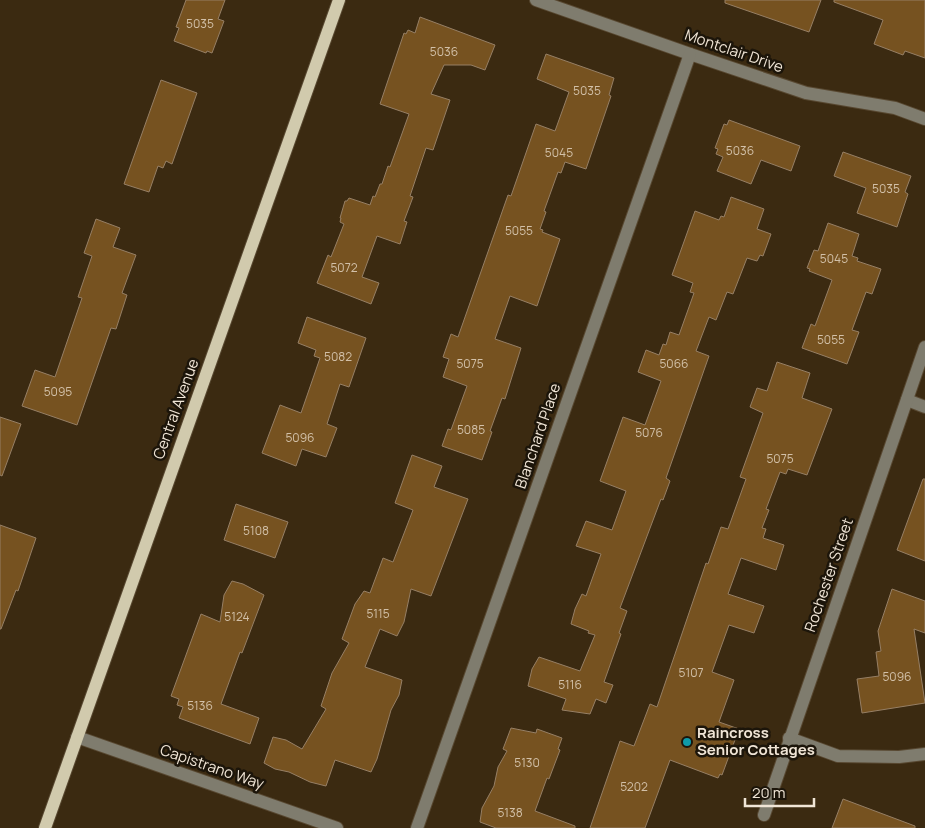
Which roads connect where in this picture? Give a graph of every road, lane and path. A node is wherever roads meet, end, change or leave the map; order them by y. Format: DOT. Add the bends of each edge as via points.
graph roads {
  1 [pos="339,0"];
  2 [pos="536,0"];
  3 [pos="690,54"];
  4 [pos="925,118"];
  5 [pos="925,347"];
  6 [pos="907,400"];
  7 [pos="925,407"];
  8 [pos="77,737"];
  9 [pos="789,738"];
  10 [pos="925,754"];
  11 [pos="764,815"];
  12 [pos="45,828"];
  13 [pos="337,828"];
  14 [pos="416,828"];
  1 -- 8 [label="main road, Central Avenue"];
  2 -- 3 [label="street, Montclair Drive"];
  3 -- 4 [label="street, Montclair Drive" via="806,93 895,108"];
  3 -- 14 [label="street, Blanchard Place"];
  5 -- 6 [label="street, Rochester Street"];
  6 -- 7 [label="street"];
  6 -- 9 [label="street, Rochester Street"];
  8 -- 12 [label="main road, Central Avenue"];
  8 -- 13 [label="street, Capistrano Way"];
  9 -- 10 [label="street" via="838,756 898,758"];
  9 -- 11 [label="street, Rochester Street"];
}
